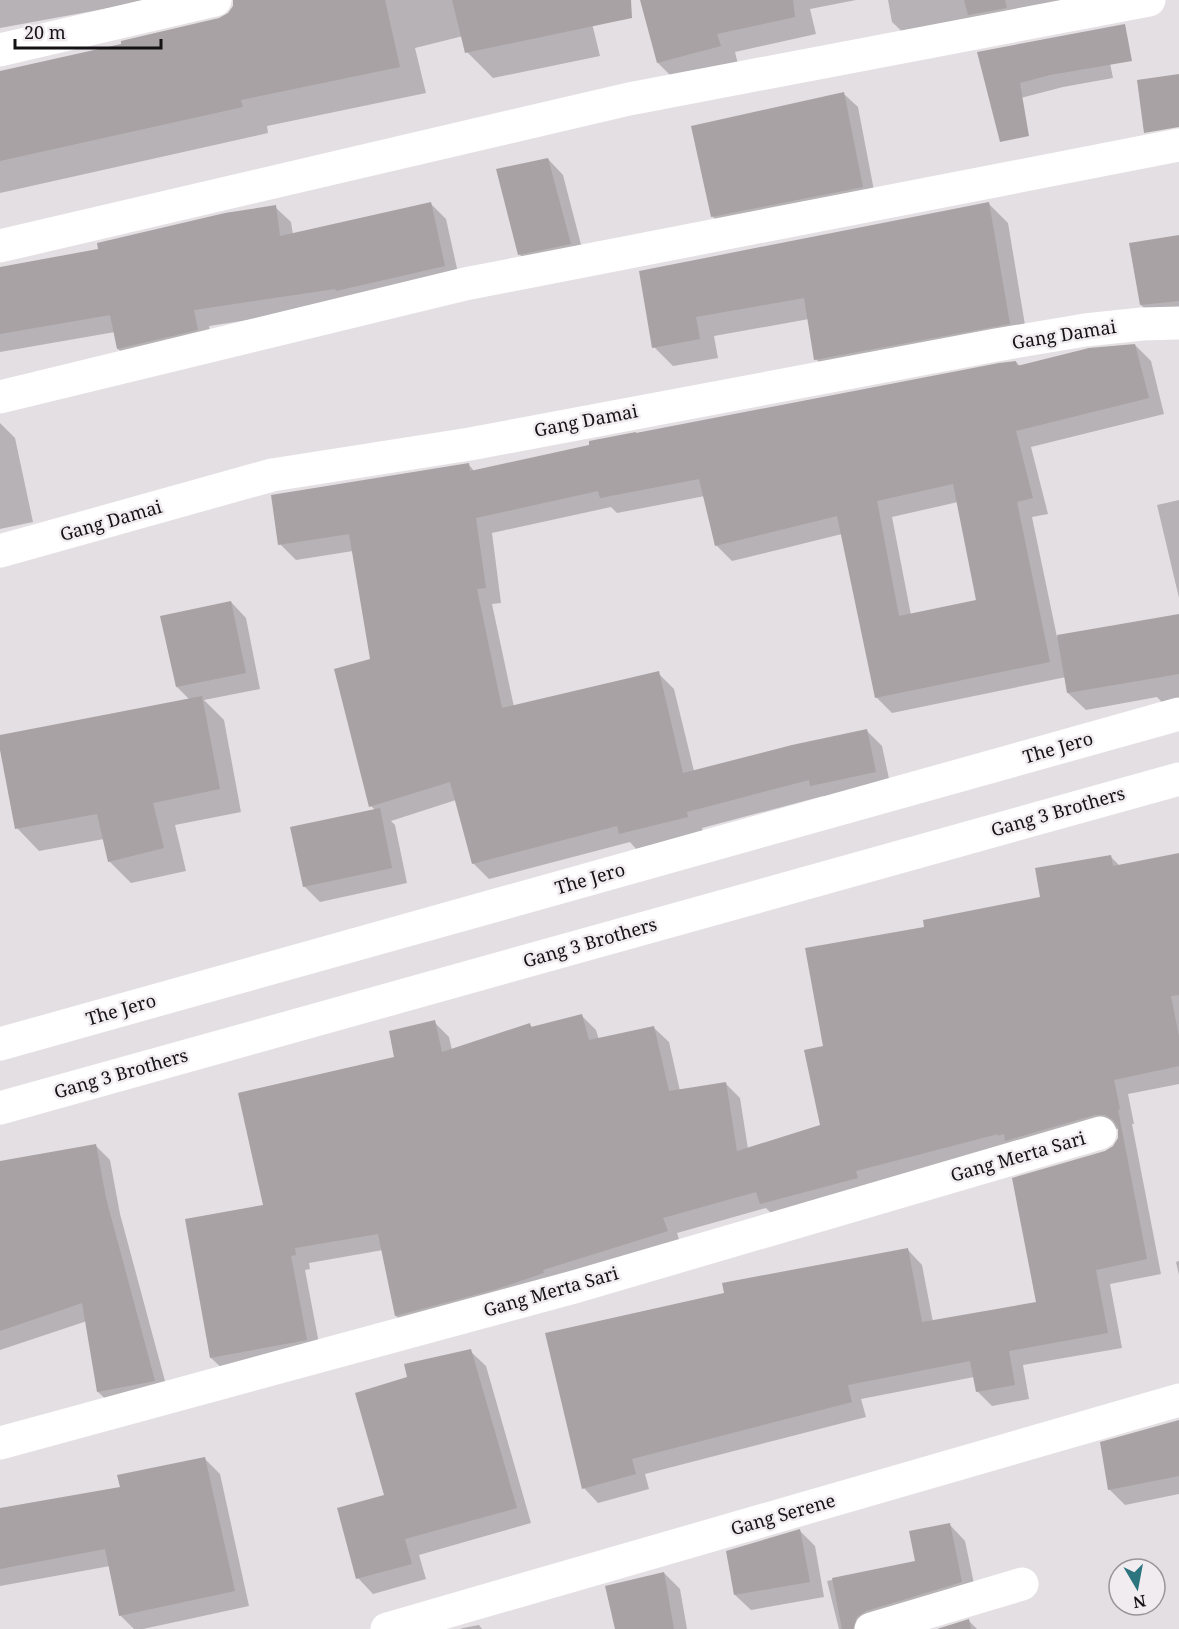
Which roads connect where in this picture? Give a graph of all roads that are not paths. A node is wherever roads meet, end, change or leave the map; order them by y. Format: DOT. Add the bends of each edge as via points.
graph roads {
  1 [pos="215,0"];
  2 [pos="1149,0"];
  3 [pos="0,50"];
  4 [pos="1179,146"];
  5 [pos="0,246"];
  6 [pos="1179,323"];
  7 [pos="0,397"];
  8 [pos="0,551"];
  9 [pos="1179,714"];
  10 [pos="1179,778"];
  11 [pos="0,1044"];
  12 [pos="0,1108"];
  13 [pos="1100,1133"];
  14 [pos="1179,1400"];
  15 [pos="0,1443"];
  16 [pos="1022,1584"];
  17 [pos="387,1629"];
  18 [pos="871,1629"];
  1 -- 3 [label="street"];
  2 -- 5 [label="street" via="629,99"];
  4 -- 7 [label="street" via="465,284"];
  6 -- 8 [label="street, Gang Damai" via="1074,332 470,444 272,475"];
  9 -- 11 [label="street, The Jero"];
  10 -- 12 [label="street, Gang 3 Brothers"];
  13 -- 15 [label="street, Gang Merta Sari" via="574,1287"];
  14 -- 17 [label="street, Gang Serene"];
  16 -- 18 [label="street"];
}
